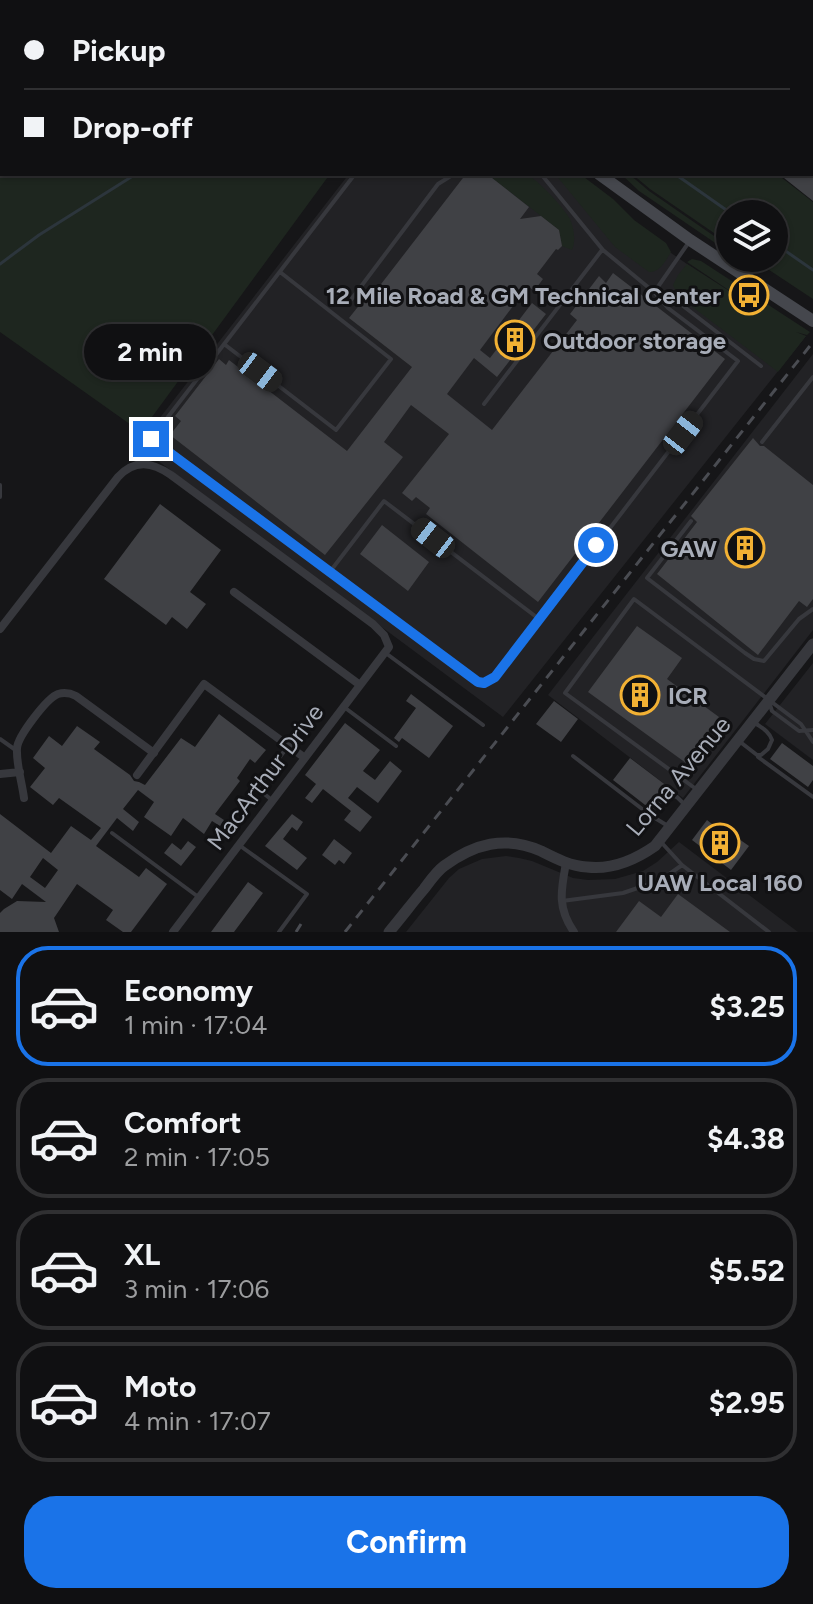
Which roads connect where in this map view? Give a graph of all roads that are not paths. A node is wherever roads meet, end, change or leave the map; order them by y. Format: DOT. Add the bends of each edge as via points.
graph roads {
  1 [pos="353,176"];
  2 [pos="451,176"];
  3 [pos="543,176"];
  4 [pos="602,176"];
  5 [pos="690,240"];
  6 [pos="603,250"];
  7 [pos="280,272"];
  8 [pos="654,292"];
  9 [pos="347,305"];
  10 [pos="813,321"];
  11 [pos="224,344"];
  12 [pos="761,366"];
  13 [pos="813,377"];
  14 [pos="484,404"];
  15 [pos="762,442"];
  16 [pos="0,485"];
  17 [pos="0,497"];
  18 [pos="691,521"];
  19 [pos="329,573"];
  20 [pos="234,592"];
  21 [pos="813,609"];
  22 [pos="539,619"];
  23 [pos="0,629"];
  24 [pos="813,644"];
  25 [pos="387,650"];
  26 [pos="360,685"];
  27 [pos="769,701"];
  28 [pos="344,707"];
  29 [pos="753,721"];
  30 [pos="483,725"];
  31 [pos="810,731"];
  32 [pos="0,739"];
  33 [pos="738,741"];
  34 [pos="813,742"];
  35 [pos="288,746"];
  36 [pos="396,746"];
  37 [pos="17,751"];
  38 [pos="154,753"];
  39 [pos="757,755"];
  40 [pos="573,756"];
  41 [pos="305,758"];
  42 [pos="20,772"];
  43 [pos="0,774"];
  44 [pos="137,775"];
  45 [pos="698,791"];
  46 [pos="813,797"];
  47 [pos="24,798"];
  48 [pos="273,801"];
  49 [pos="687,806"];
  50 [pos="650,815"];
  51 [pos="670,828"];
  52 [pos="112,833"];
  53 [pos="660,841"];
  54 [pos="239,845"];
  55 [pos="566,863"];
  56 [pos="682,865"];
  57 [pos="199,898"];
  58 [pos="561,901"];
  59 [pos="173,932"];
  60 [pos="279,932"];
  61 [pos="389,932"];
  62 [pos="574,932"];
  63 [pos="769,932"];
  1 -- 7 [label="lane"];
  2 -- 9 [label="lane" via="438,184"];
  3 -- 6 [label="lane"];
  4 -- 5 [label="main road"];
  5 -- 8 [label="lane"];
  5 -- 10 [label="main road"];
  6 -- 8 [label="lane"];
  6 -- 14 [label="lane"];
  7 -- 11 [label="lane"];
  7 -- 11 [label="lane" via="391,359 336,430"];
  8 -- 12 [label="lane" via="674,299"];
  8 -- 22 [label="lane" via="738,361"];
  11 -- 19 [label="lane" via="151,439"];
  13 -- 15 [label="lane"];
  16 -- 17 [label="lane"];
  18 -- 21 [label="lane" via="647,578 745,653 764,661"];
  19 -- 22 [label="lane" via="478,682 495,677"];
  19 -- 22 [label="lane" via="384,501"];
  20 -- 26 [label="street"];
  23 -- 25 [label="street" via="118,477 142,464 171,475 373,624 384,635"];
  24 -- 27 [label="street, Lorna Avenue"];
  25 -- 26 [label="street, MacArthur Drive"];
  25 -- 30 [label="lane"];
  26 -- 28 [label="street, MacArthur Drive"];
  27 -- 29 [label="street, Lorna Avenue"];
  27 -- 31 [label="lane" via="781,718 799,731"];
  27 -- 45 [label="lane" via="634,599 565,693"];
  28 -- 36 [label="lane"];
  28 -- 41 [label="street, MacArthur Drive"];
  29 -- 33 [label="street, Lorna Avenue"];
  29 -- 39 [label="lane" via="772,740"];
  31 -- 34 [label="lane"];
  32 -- 37 [label="lane"];
  33 -- 39 [label="lane"];
  33 -- 45 [label="street, Lorna Avenue"];
  35 -- 38 [label="street" via="204,684"];
  35 -- 41 [label="street"];
  35 -- 48 [label="lane" via="257,788"];
  37 -- 38 [label="street" via="49,699 66,693"];
  37 -- 42 [label="street"];
  38 -- 44 [label="street"];
  39 -- 46 [label="lane"];
  40 -- 50 [label="lane"];
  41 -- 48 [label="street, MacArthur Drive"];
  42 -- 43 [label="street"];
  42 -- 47 [label="street"];
  45 -- 49 [label="street, Lorna Avenue"];
  48 -- 54 [label="street, MacArthur Drive"];
  49 -- 50 [label="lane" via="667,794"];
  49 -- 51 [label="street, Lorna Avenue"];
  50 -- 51 [label="lane"];
  51 -- 53 [label="street, Lorna Avenue"];
  52 -- 57 [label="lane"];
  53 -- 55 [label="street, Lorna Avenue" via="636,859 604,867"];
  53 -- 56 [label="lane"];
  54 -- 57 [label="street, MacArthur Drive"];
  54 -- 60 [label="lane" via="307,894"];
  55 -- 58 [label="street"];
  55 -- 61 [label="street, Lorna Avenue" via="520,844 478,845 440,868"];
  56 -- 58 [label="lane" via="661,880 623,893"];
  56 -- 63 [label="lane"];
  57 -- 59 [label="street, MacArthur Drive"];
  58 -- 62 [label="street"];
}
